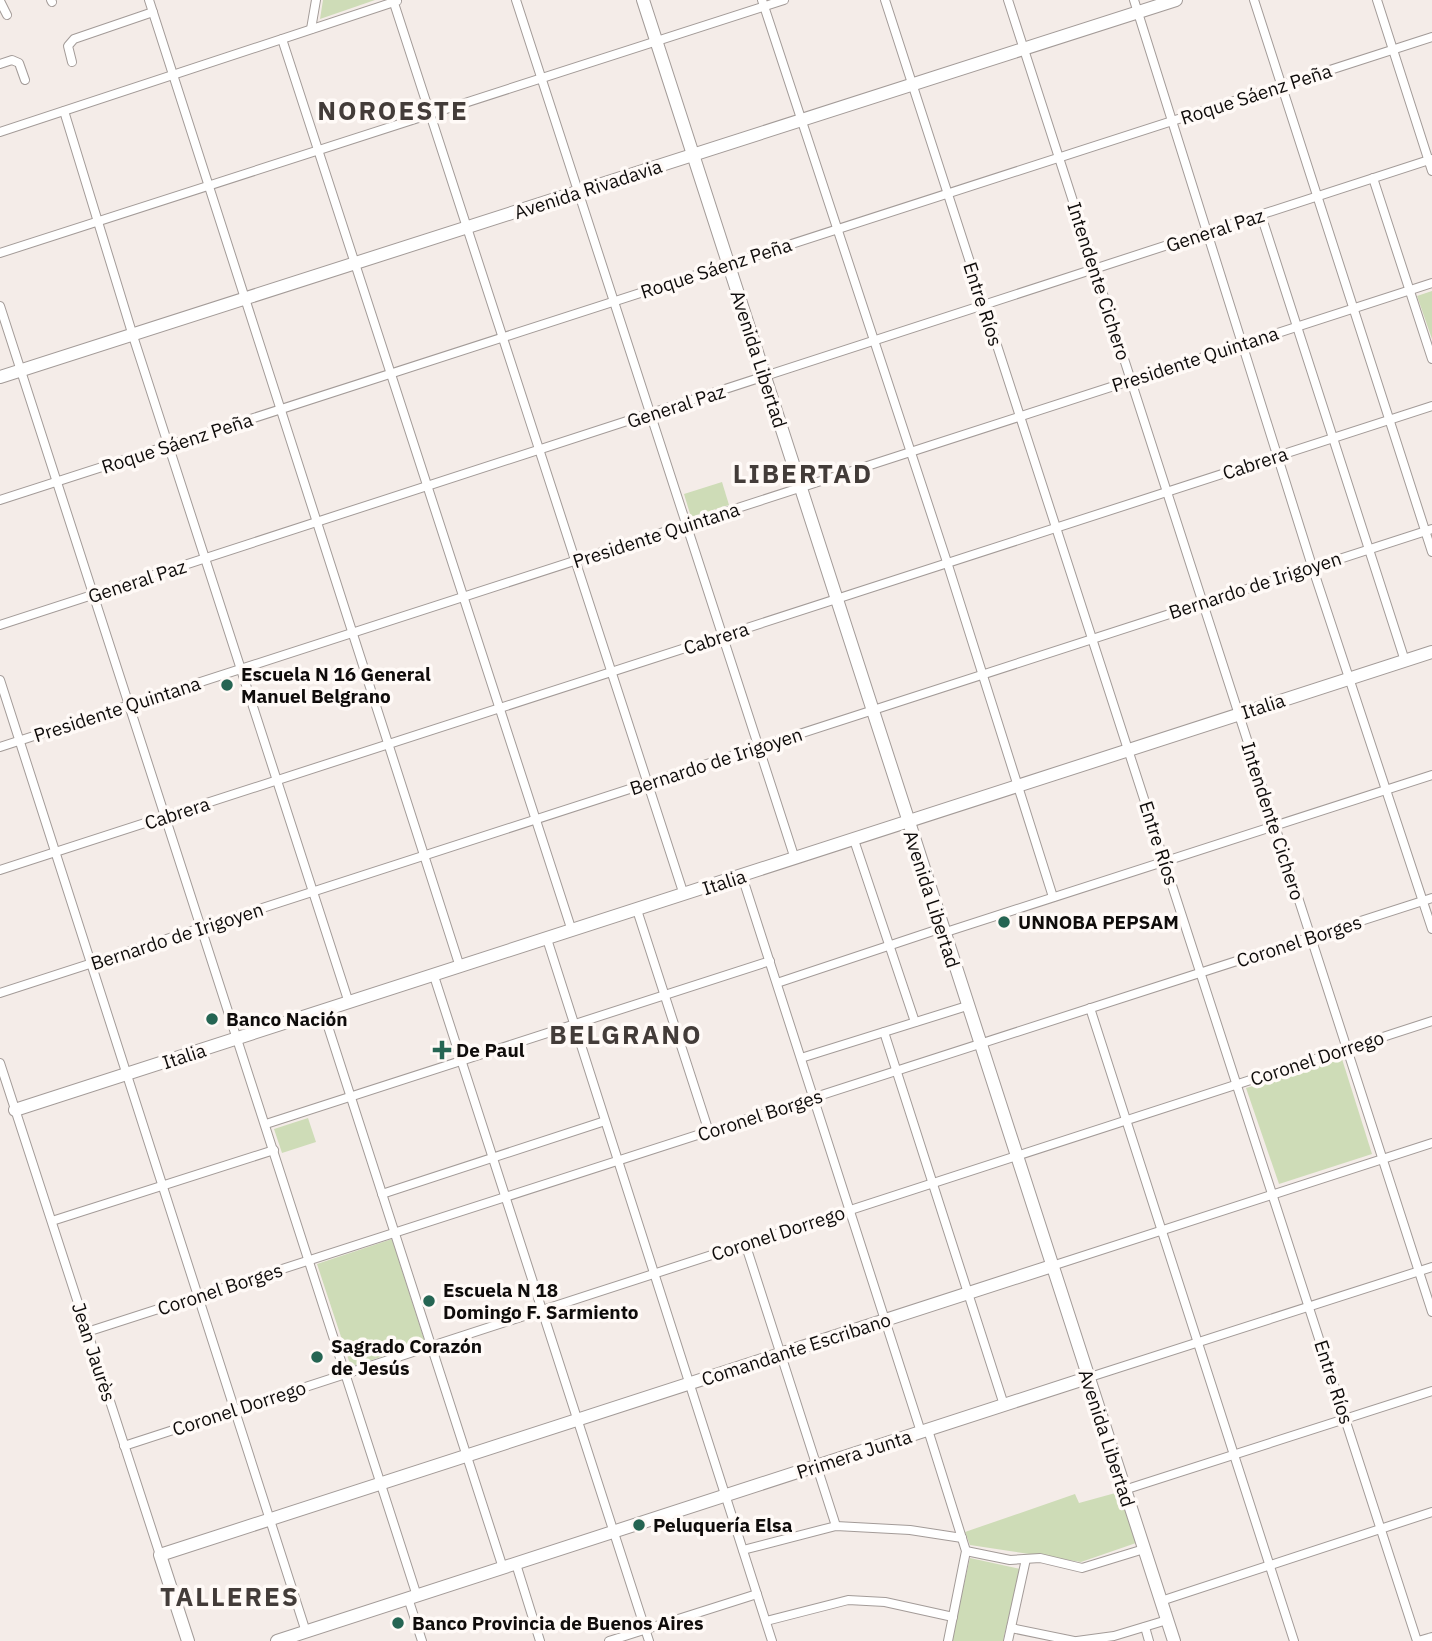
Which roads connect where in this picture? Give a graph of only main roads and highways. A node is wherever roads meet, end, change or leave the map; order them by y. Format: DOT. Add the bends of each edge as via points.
graph roads {
  1 [pos="643,0"];
  2 [pos="1176,0"];
  3 [pos="1136,6"];
  4 [pos="694,155"];
  5 [pos="0,377"];
  6 [pos="1432,652"];
  7 [pos="908,822"];
  8 [pos="15,1110"];
  9 [pos="1052,1266"];
  10 [pos="1087,1378"];
  11 [pos="160,1555"];
  12 [pos="302,1635"];
  13 [pos="188,1641"];
  14 [pos="277,1641"];
  15 [pos="1174,1641"];
  1 -- 4 [label="main road, Avenida Libertad"];
  2 -- 3 [label="main road, Avenida Rivadavia"];
  3 -- 4 [label="main road, Avenida Rivadavia" via="1024,49"];
  4 -- 5 [label="main road, Avenida Rivadavia"];
  4 -- 7 [label="main road, Avenida Libertad"];
  6 -- 7 [label="main road, Italia"];
  7 -- 8 [label="main road, Italia"];
  7 -- 9 [label="main road, Avenida Libertad"];
  9 -- 10 [label="main road, Avenida Libertad"];
  9 -- 11 [label="main road, Comandante Escribano"];
  10 -- 12 [label="main road, Primera Junta"];
  10 -- 15 [label="main road, Avenida Libertad"];
  11 -- 13 [label="main road, Jean Jaurès"];
  12 -- 14 [label="main road, Primera Junta"];
}
